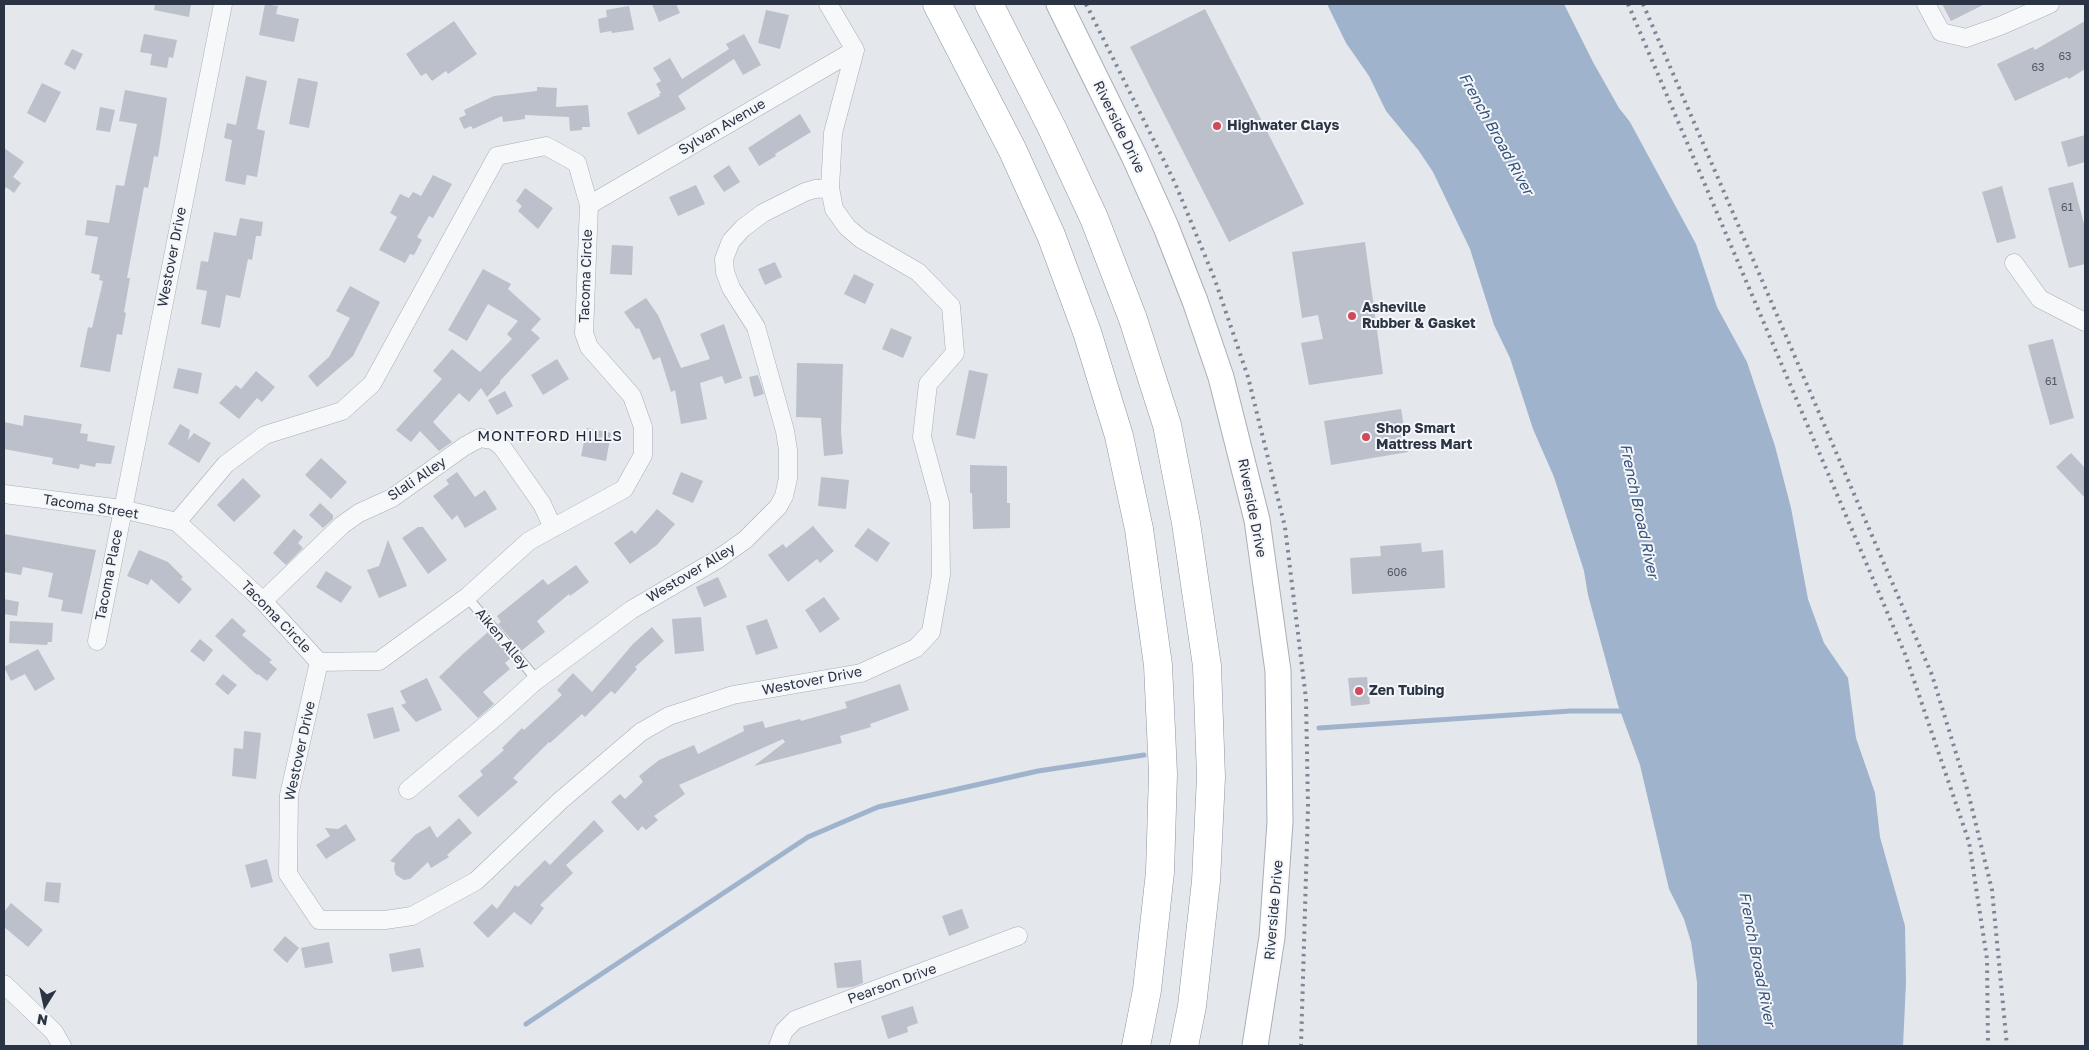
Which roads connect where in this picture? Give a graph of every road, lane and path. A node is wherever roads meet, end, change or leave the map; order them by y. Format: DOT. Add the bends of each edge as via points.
graph roads {
  1 [pos="223,4"];
  2 [pos="828,4"];
  3 [pos="937,4"];
  4 [pos="989,4"];
  5 [pos="1059,4"];
  6 [pos="1926,4"];
  7 [pos="2050,4"];
  8 [pos="855,50"];
  9 [pos="830,188"];
  10 [pos="589,205"];
  11 [pos="2014,263"];
  12 [pos="2085,322"];
  13 [pos="4,494"];
  14 [pos="122,510"];
  15 [pos="178,522"];
  16 [pos="554,528"];
  17 [pos="467,598"];
  18 [pos="263,601"];
  19 [pos="97,641"];
  20 [pos="319,662"];
  21 [pos="537,680"];
  22 [pos="408,790"];
  23 [pos="1018,936"];
  24 [pos="4,984"];
  25 [pos="62,1046"];
  26 [pos="778,1046"];
  27 [pos="1136,1046"];
  28 [pos="1184,1046"];
  29 [pos="1255,1046"];
  1 -- 14 [label="street, Westover Drive"];
  2 -- 8 [label="street"];
  3 -- 27 [label="highway" via="1012,149 1050,235 1087,332 1120,436 1140,529 1158,665 1163,774 1160,872 1147,990"];
  4 -- 28 [label="highway" via="1081,191 1133,319 1166,426 1186,524 1207,666 1211,777 1206,880 1192,1006"];
  5 -- 29 [label="main road, Riverside Drive" via="1138,165 1189,286 1221,377 1257,520 1278,671 1280,822 1272,937"];
  6 -- 7 [label="street" via="1942,32 1966,38"];
  8 -- 9 [label="street, Westover Drive" via="833,133"];
  8 -- 10 [label="street, Sylvan Avenue"];
  9 -- 20 [label="street, Westover Drive" via="834,209 847,227 861,239 918,272 950,306 954,353 928,384 922,437 940,504 941,575 931,632 916,648 861,673 733,695 669,716 641,732 567,795 476,881 412,916 385,920 319,920 288,874 289,795"];
  9 -- 21 [label="street, Westover Alley" via="815,188 762,213 731,240 724,260 731,288 756,328 785,431 789,467 784,496 766,521 745,540 631,610"];
  10 -- 15 [label="street, Tacoma Circle" via="577,163 562,154 546,146 497,156 372,384 342,412 265,434 226,464"];
  10 -- 16 [label="street, Tacoma Circle" via="584,333 590,347 632,396 643,427 643,455 624,489"];
  11 -- 12 [label="street" via="2040,299"];
  13 -- 14 [label="street, Tacoma Street"];
  14 -- 15 [label="street, Tacoma Street"];
  14 -- 19 [label="street, Tacoma Place"];
  15 -- 18 [label="street, Tacoma Circle"];
  16 -- 17 [label="street, Tacoma Circle" via="529,541"];
  16 -- 18 [label="street, Slali Alley" via="542,504 502,447 493,440 480,438 392,498 342,526"];
  17 -- 20 [label="street, Tacoma Circle" via="380,661"];
  17 -- 21 [label="lane, Aiken Alley"];
  18 -- 20 [label="street, Tacoma Circle"];
  21 -- 22 [label="street, Westover Alley"];
  23 -- 26 [label="street, Pearson Drive" via="795,1020 784,1032"];
  24 -- 25 [label="street" via="54,1032"];
}
